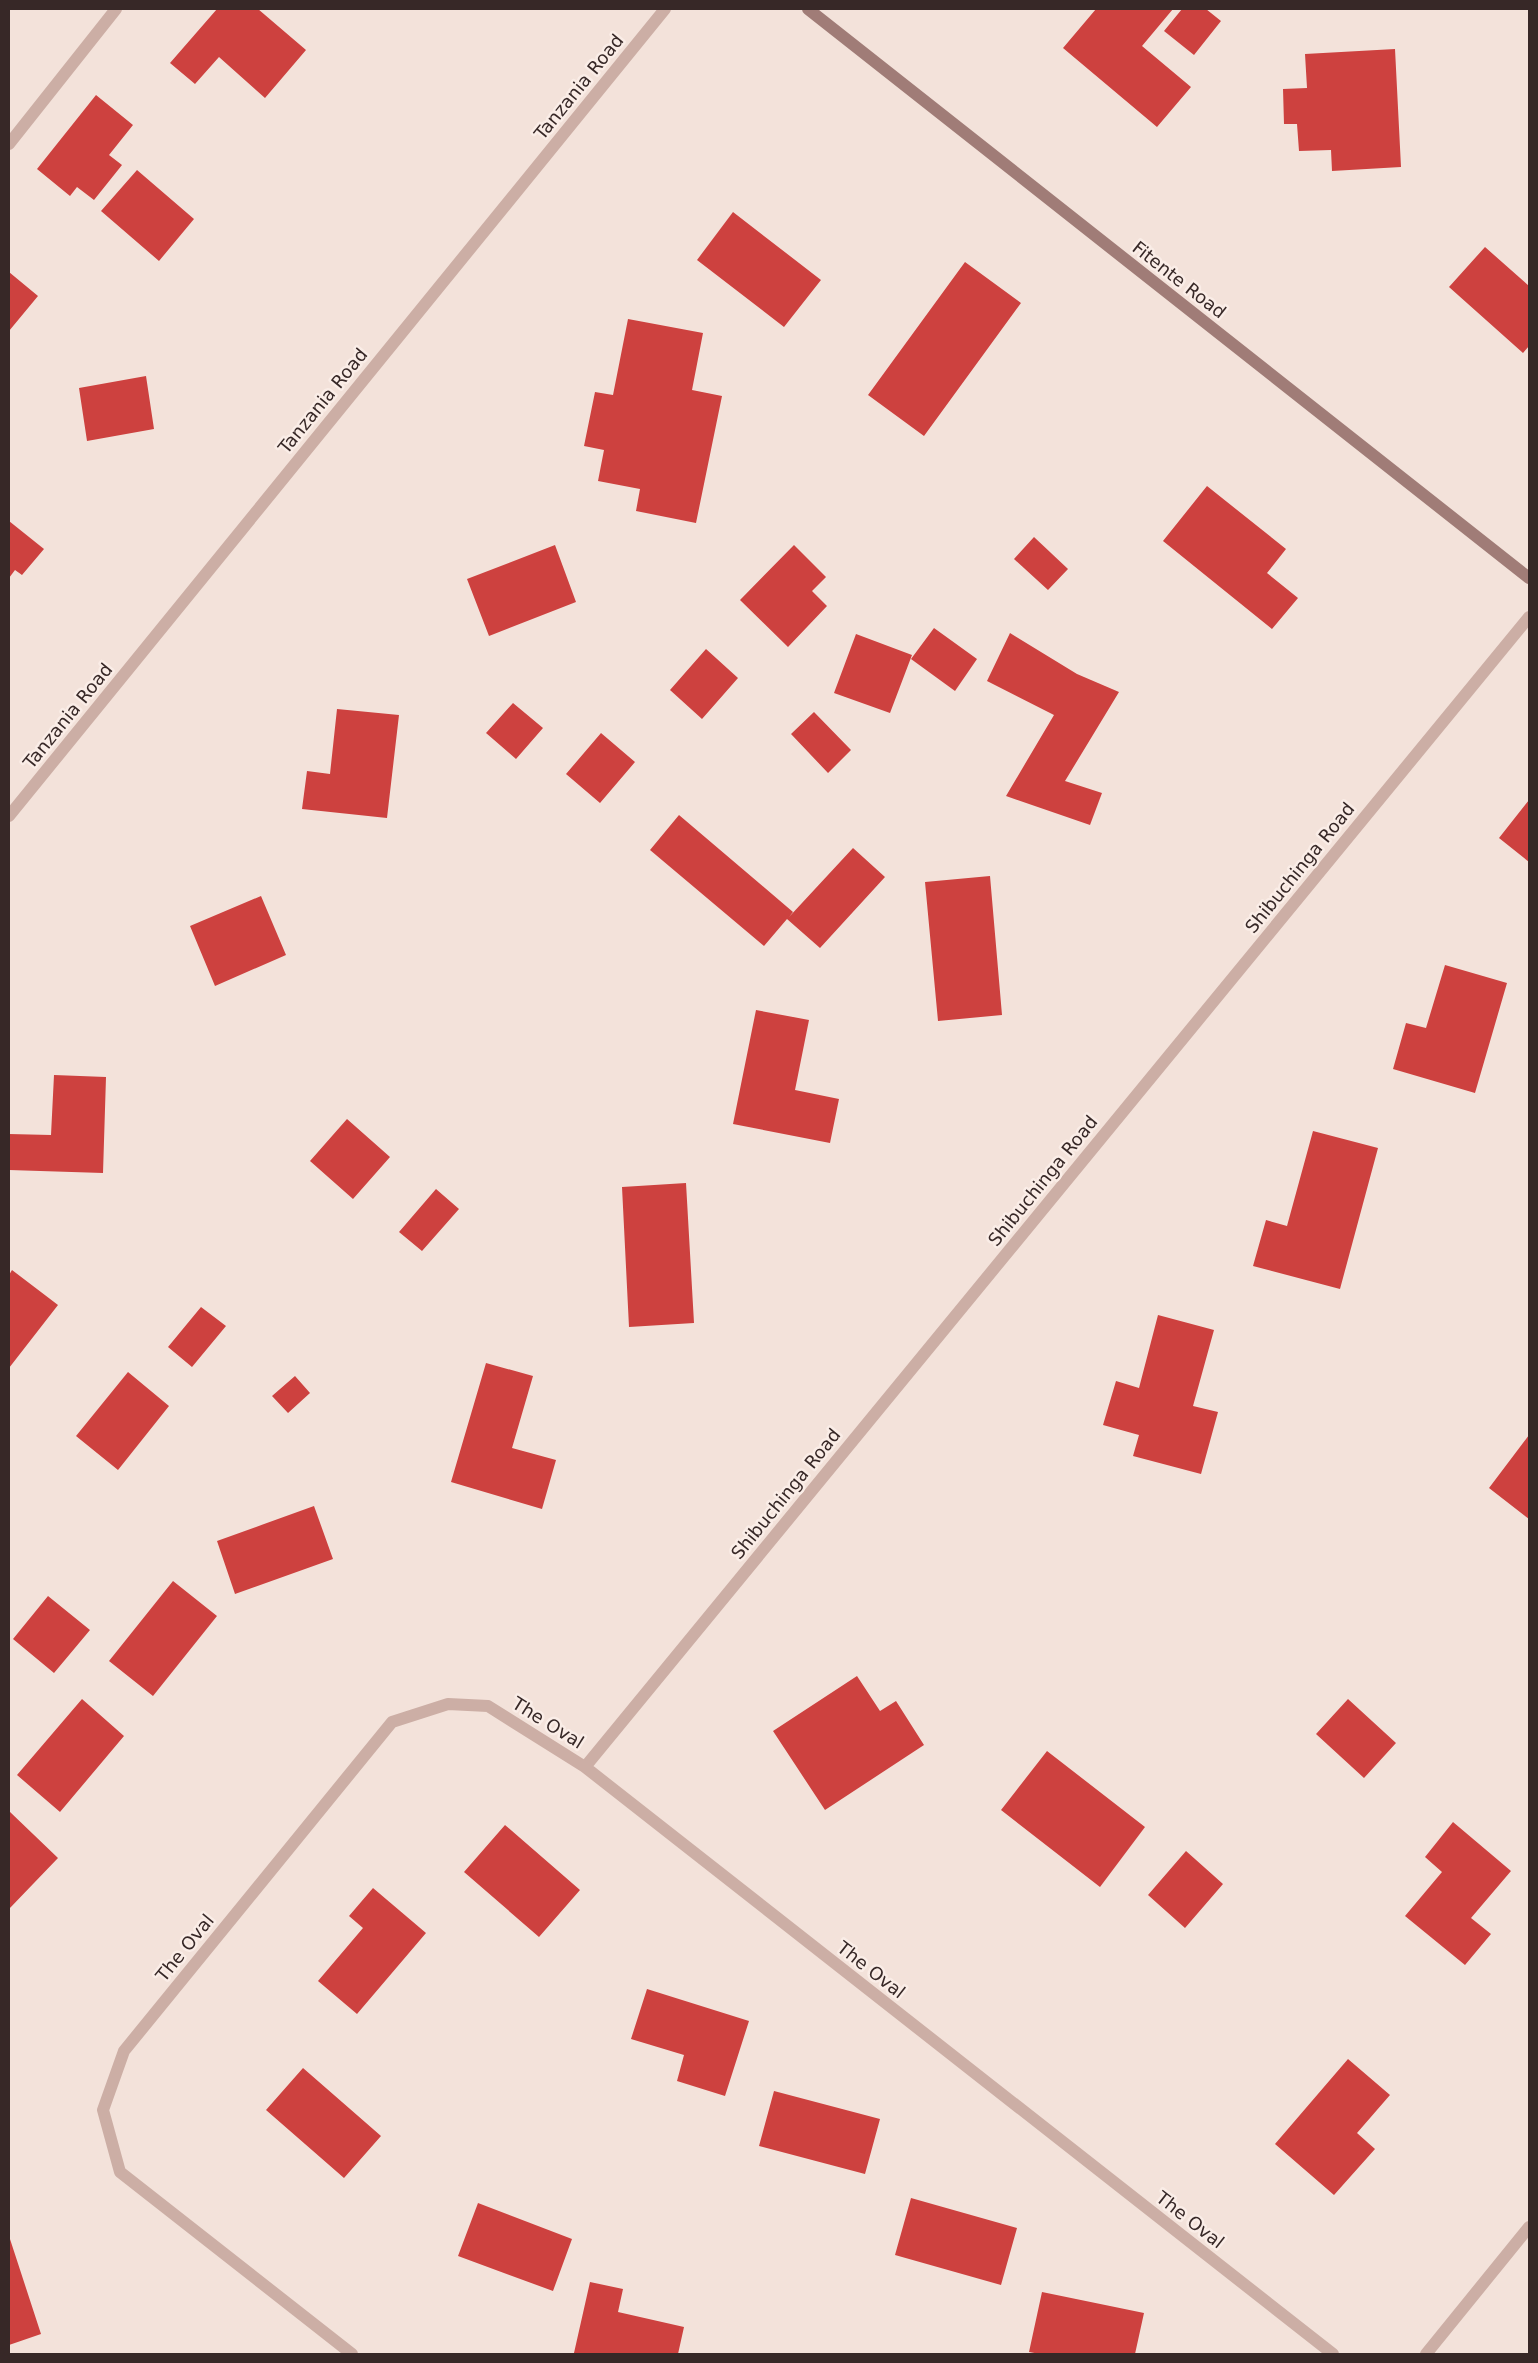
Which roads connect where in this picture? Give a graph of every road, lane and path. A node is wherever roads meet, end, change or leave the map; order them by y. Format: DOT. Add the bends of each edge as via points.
graph roads {
  1 [pos="116,9"];
  2 [pos="665,9"];
  3 [pos="808,9"];
  4 [pos="9,144"];
  5 [pos="1529,578"];
  6 [pos="1529,617"];
  7 [pos="9,816"];
  8 [pos="585,1767"];
  9 [pos="1529,2226"];
  10 [pos="352,2354"];
  11 [pos="1333,2354"];
  12 [pos="1426,2354"];
  1 -- 4 [label="street"];
  2 -- 7 [label="street, Tanzania Road"];
  3 -- 5 [label="main road, Fitente Road"];
  6 -- 8 [label="street, Shibuchinga Road"];
  8 -- 10 [label="street, The Oval" via="488,1706 448,1704 392,1722 124,2051 103,2110 120,2172"];
  8 -- 11 [label="street, The Oval"];
  9 -- 12 [label="street"];
}
